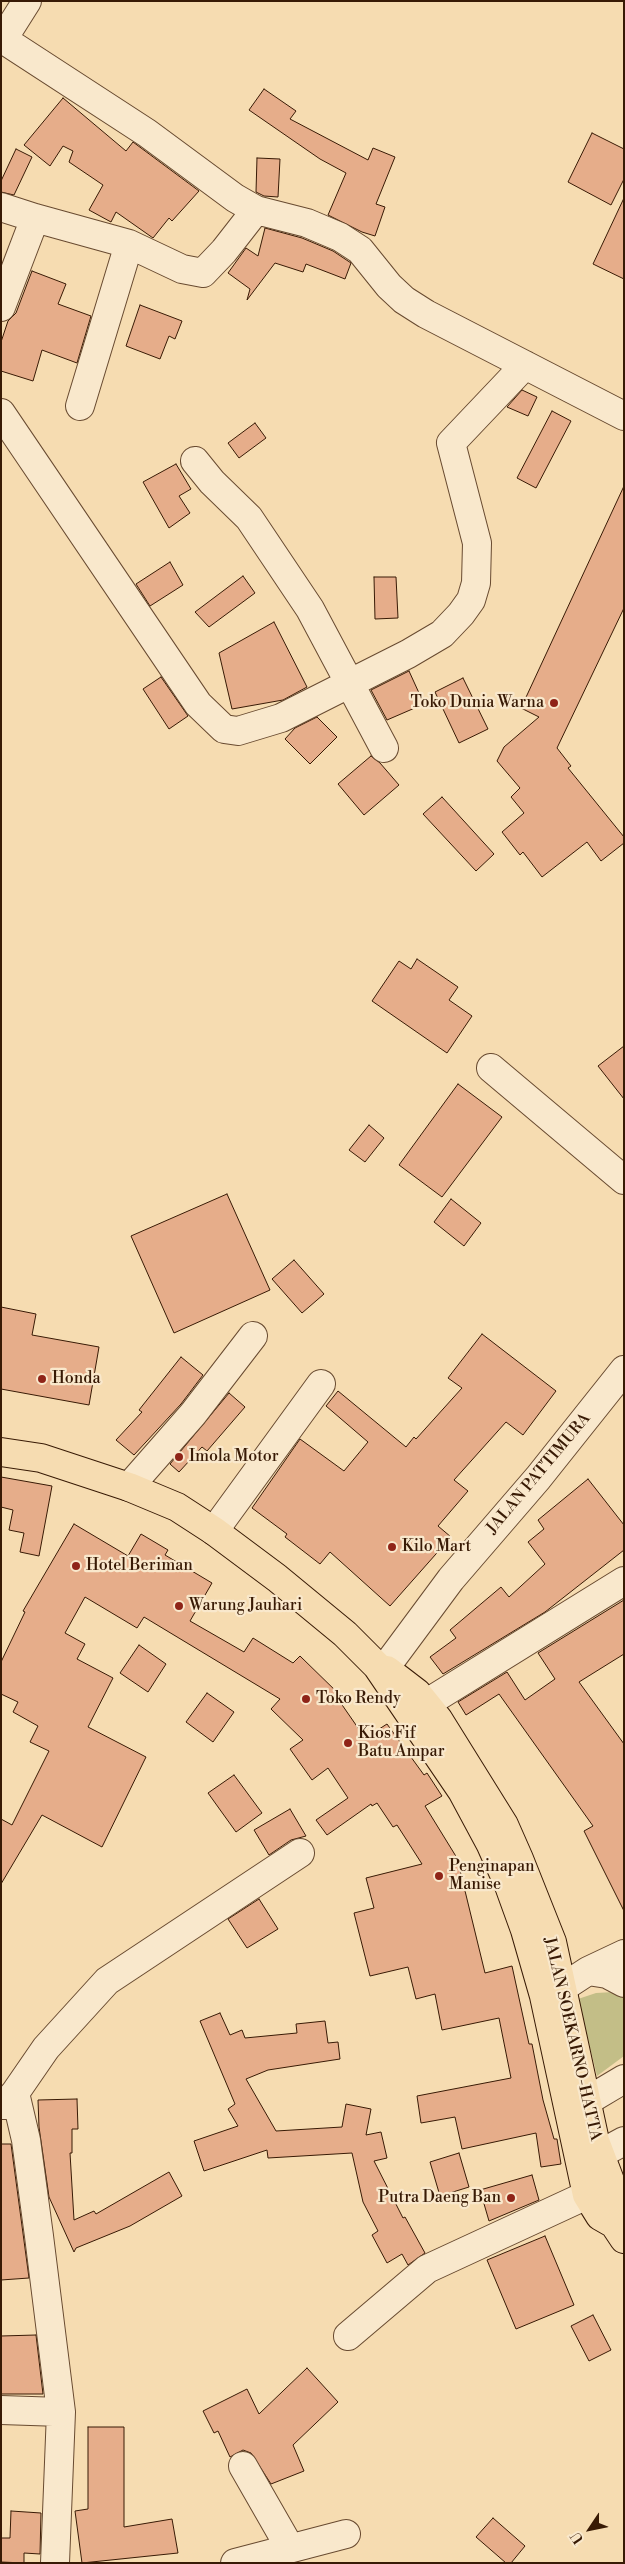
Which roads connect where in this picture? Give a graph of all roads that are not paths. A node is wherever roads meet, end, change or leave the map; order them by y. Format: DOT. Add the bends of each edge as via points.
graph roads {
  1 [pos="28,1"];
  2 [pos="2,39"];
  3 [pos="1,207"];
  4 [pos="256,210"];
  5 [pos="35,218"];
  6 [pos="129,244"];
  7 [pos="1,308"];
  8 [pos="525,365"];
  9 [pos="80,406"];
  10 [pos="1,414"];
  11 [pos="624,416"];
  12 [pos="195,461"];
  13 [pos="349,683"];
  14 [pos="384,748"];
  15 [pos="491,1068"];
  16 [pos="624,1180"];
  17 [pos="252,1336"];
  18 [pos="624,1370"];
  19 [pos="321,1384"];
  20 [pos="1,1452"];
  21 [pos="129,1487"];
  22 [pos="214,1531"];
  23 [pos="624,1581"];
  24 [pos="381,1669"];
  25 [pos="428,1703"];
  26 [pos="300,1853"];
  27 [pos="624,1954"];
  28 [pos="588,1971"];
  29 [pos="624,1983"];
  30 [pos="553,1992"];
  31 [pos="624,2079"];
  32 [pos="8,2100"];
  33 [pos="587,2101"];
  34 [pos="624,2141"];
  35 [pos="600,2154"];
  36 [pos="587,2196"];
  37 [pos="619,2232"];
  38 [pos="348,2336"];
  39 [pos="1,2410"];
  40 [pos="61,2412"];
  41 [pos="242,2466"];
  42 [pos="346,2534"];
  43 [pos="290,2548"];
  44 [pos="55,2563"];
  45 [pos="235,2563"];
  1 -- 2 [label="street"];
  2 -- 4 [label="street" via="147,133"];
  3 -- 5 [label="street"];
  4 -- 6 [label="street" via="203,272 182,269"];
  4 -- 8 [label="street" via="307,223 340,237 360,250 404,300"];
  5 -- 6 [label="street"];
  5 -- 7 [label="street"];
  6 -- 9 [label="street"];
  8 -- 11 [label="street"];
  8 -- 13 [label="street" via="451,443 477,543 476,583 471,600 442,634"];
  10 -- 13 [label="street" via="177,674 214,722 224,729 238,731 257,727"];
  12 -- 13 [label="street" via="249,518 310,609"];
  13 -- 14 [label="street"];
  15 -- 16 [label="street"];
  17 -- 21 [label="street" via="193,1414"];
  18 -- 24 [label="street, JALAN PATTIMURA"];
  19 -- 22 [label="street"];
  20 -- 21 [label="highway, JALAN SOEKARNO-HATTA" via="41,1458"];
  21 -- 22 [label="highway, JALAN SOEKARNO-HATTA" via="177,1507"];
  22 -- 24 [label="highway, JALAN SOEKARNO-HATTA" via="320,1613"];
  23 -- 25 [label="street"];
  24 -- 25 [label="highway, JALAN SOEKARNO-HATTA"];
  24 -- 30 [label="highway, JALAN SOEKARNO-HATTA" via="462,1791 491,1845"];
  25 -- 30 [label="highway, JALAN SOEKARNO-HATTA" via="504,1825 552,1942"];
  26 -- 32 [label="street" via="107,1981 46,2048"];
  27 -- 28 [label="street"];
  28 -- 29 [label="street"];
  28 -- 30 [label="street"];
  30 -- 33 [label="highway, JALAN SOEKARNO-HATTA"];
  30 -- 36 [label="highway, JALAN SOEKARNO-HATTA"];
  31 -- 33 [label="street"];
  32 -- 40 [label="street" via="26,2140"];
  33 -- 35 [label="highway, JALAN SOEKARNO-HATTA"];
  34 -- 35 [label="street"];
  35 -- 37 [label="highway, JALAN SOEKARNO-HATTA" via="615,2194"];
  36 -- 37 [label="highway, JALAN SOEKARNO-HATTA" via="600,2216"];
  36 -- 38 [label="street" via="427,2269"];
  39 -- 40 [label="street"];
  40 -- 44 [label="street"];
  41 -- 43 [label="street"];
  42 -- 43 [label="street"];
  43 -- 45 [label="street"];
}
